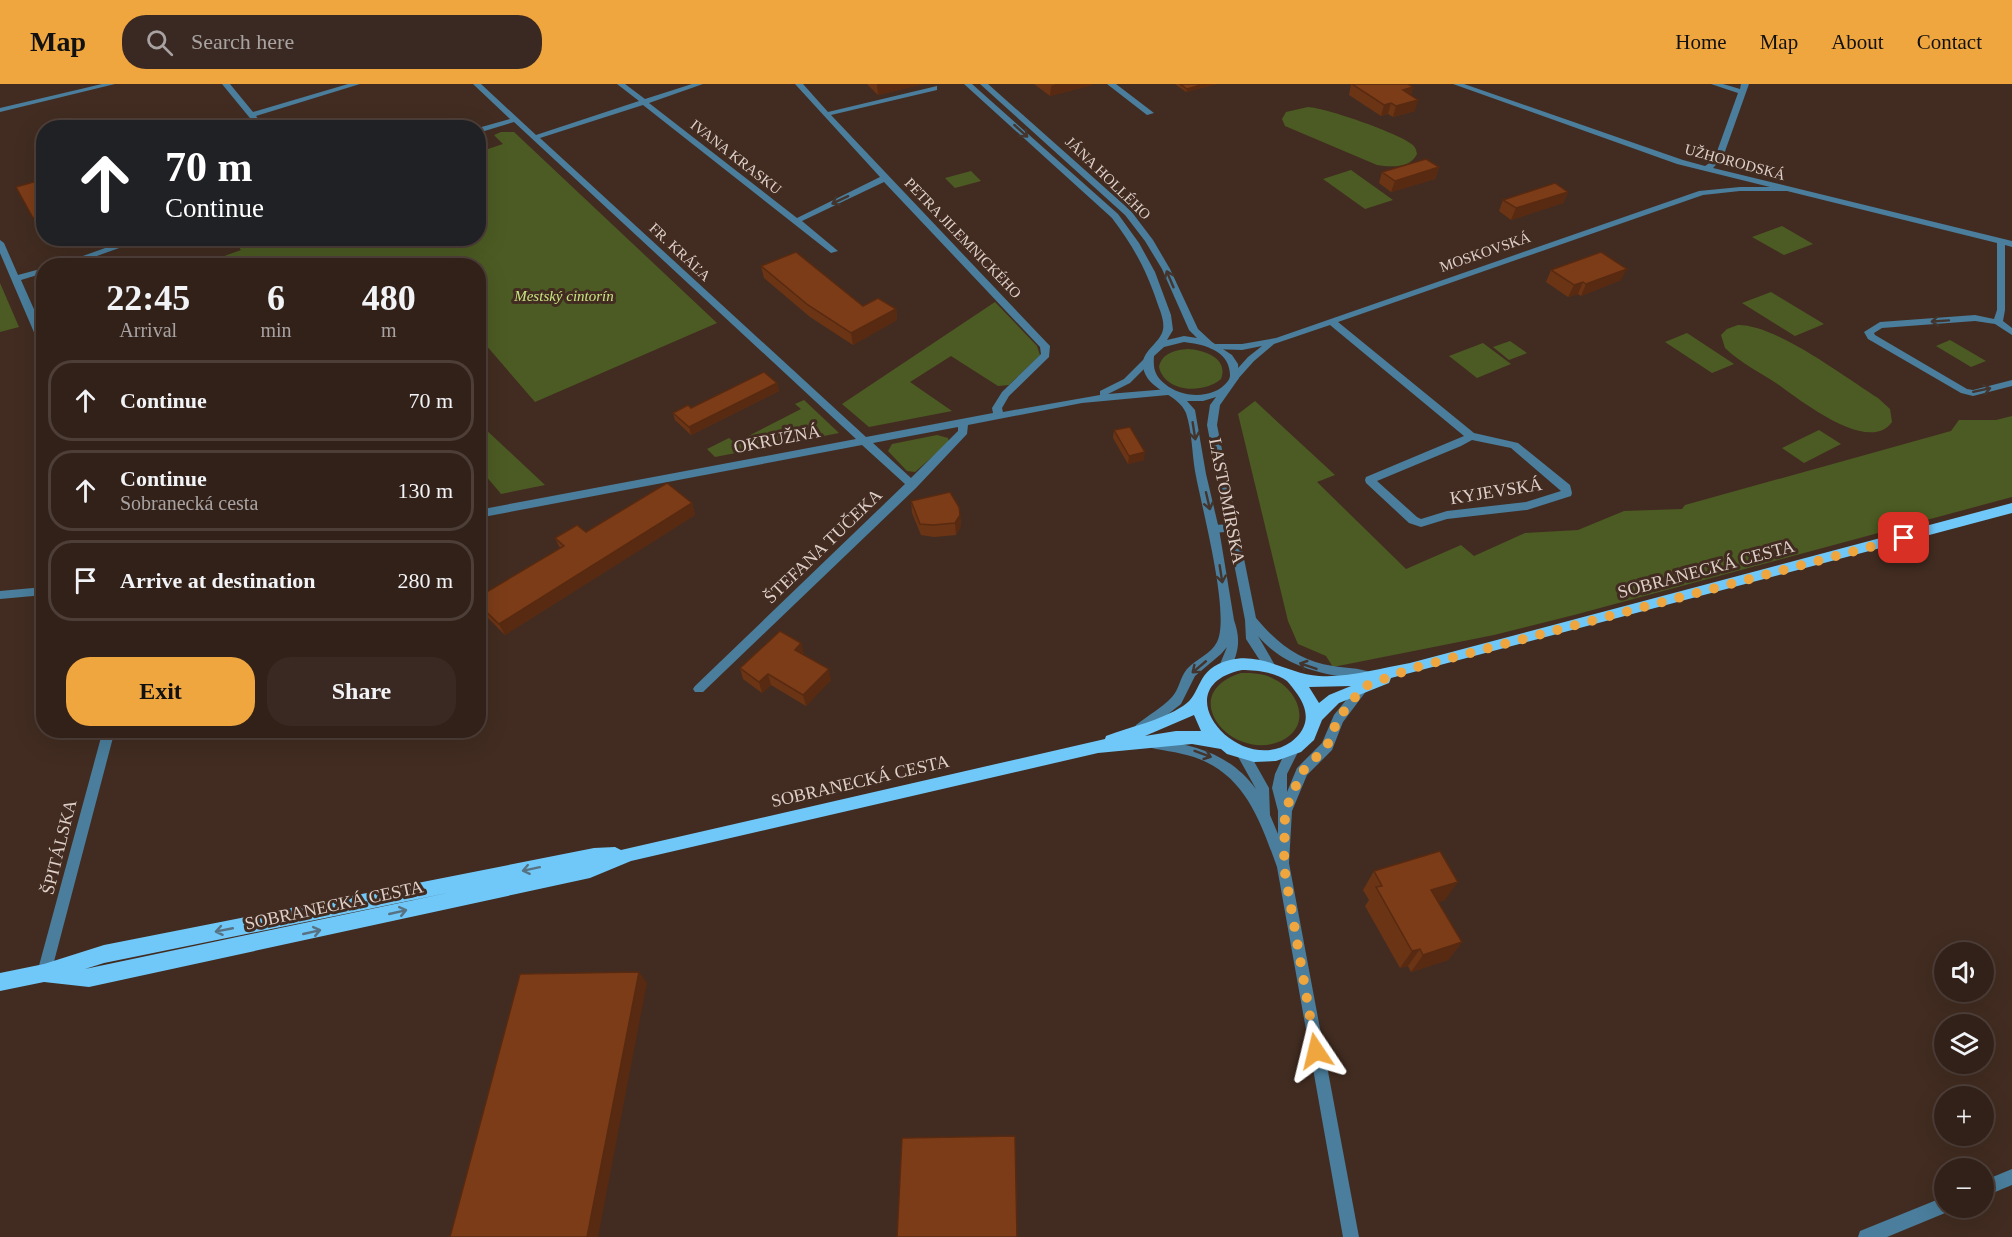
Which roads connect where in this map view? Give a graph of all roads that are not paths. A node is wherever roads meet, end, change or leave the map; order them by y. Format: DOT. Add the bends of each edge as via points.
graph roads {
  1 [pos="111,84"];
  2 [pos="226,84"];
  3 [pos="356,84"];
  4 [pos="477,84"];
  5 [pos="621,84"];
  6 [pos="699,84"];
  7 [pos="799,84"];
  8 [pos="968,84"];
  9 [pos="984,84"];
  10 [pos="1111,84"];
  11 [pos="1457,84"];
  12 [pos="1715,84"];
  13 [pos="934,88"];
  14 [pos="1744,88"];
  15 [pos="642,101"];
  16 [pos="0,110"];
  17 [pos="1150,112"];
  18 [pos="827,114"];
  19 [pos="251,115"];
  20 [pos="517,119"];
  21 [pos="255,120"];
  22 [pos="486,129"];
  23 [pos="537,137"];
  24 [pos="1067,158"];
  25 [pos="1055,161"];
  26 [pos="1704,176"];
  27 [pos="885,178"];
  28 [pos="1784,189"];
  29 [pos="1702,193"];
  30 [pos="796,221"];
  31 [pos="1149,240"];
  32 [pos="2001,241"];
  33 [pos="0,243"];
  34 [pos="1135,243"];
  35 [pos="2012,244"];
  36 [pos="119,246"];
  37 [pos="834,251"];
  38 [pos="83,258"];
  39 [pos="36,273"];
  40 [pos="16,279"];
  41 [pos="1331,321"];
  42 [pos="1998,322"];
  43 [pos="36,325"];
  44 [pos="2012,332"];
  45 [pos="1278,340"];
  46 [pos="1210,344"];
  47 [pos="1160,346"];
  48 [pos="1147,361"];
  49 [pos="1234,378"];
  50 [pos="2012,383"];
  51 [pos="1227,388"];
  52 [pos="1172,393"];
  53 [pos="1082,400"];
  54 [pos="999,416"];
  55 [pos="963,423"];
  56 [pos="1471,436"];
  57 [pos="864,441"];
  58 [pos="912,485"];
  59 [pos="2012,508"];
  60 [pos="486,512"];
  61 [pos="1233,528"];
  62 [pos="1214,529"];
  63 [pos="36,587"];
  64 [pos="36,592"];
  65 [pos="2,594"];
  66 [pos="1228,620"];
  67 [pos="1251,620"];
  68 [pos="1270,667"];
  69 [pos="1224,669"];
  70 [pos="1294,679"];
  71 [pos="1364,681"];
  72 [pos="699,689"];
  73 [pos="1199,702"];
  74 [pos="1314,718"];
  75 [pos="1142,736"];
  76 [pos="107,738"];
  77 [pos="1222,743"];
  78 [pos="1293,750"];
  79 [pos="1242,753"];
  80 [pos="1285,811"];
  81 [pos="1264,814"];
  82 [pos="1284,867"];
  83 [pos="44,973"];
  84 [pos="0,982"];
  85 [pos="2012,1177"];
  86 [pos="1994,1184"];
  87 [pos="1934,1209"];
  88 [pos="1351,1237"];
  89 [pos="1866,1237"];
  1 -- 16 [label="street"];
  2 -- 19 [label="street"];
  3 -- 19 [label="street"];
  4 -- 20 [label="street, FR. KRÁĽA"];
  5 -- 15 [label="street, IVANA KRASKU"];
  6 -- 15 [label="street"];
  7 -- 18 [label="street, PETRA JILEMNICKÉHO"];
  8 -- 25 [label="street, JÁNA HOLLÉHO, one-way"];
  9 -- 24 [label="street, JÁNA HOLLÉHO"];
  10 -- 17 [label="street"];
  11 -- 26 [label="street, UŽHORODSKÁ"];
  12 -- 14 [label="street"];
  13 -- 18 [label="street"];
  14 -- 26 [label="street" via="1719,157"];
  15 -- 23 [label="street"];
  15 -- 30 [label="street, IVANA KRASKU"];
  18 -- 27 [label="street, PETRA JILEMNICKÉHO"];
  19 -- 21 [label="street"];
  20 -- 22 [label="street"];
  20 -- 23 [label="street, FR. KRÁĽA"];
  23 -- 57 [label="street, FR. KRÁĽA"];
  24 -- 25 [label="street"];
  24 -- 31 [label="street, JÁNA HOLLÉHO" via="1128,213"];
  25 -- 34 [label="street, JÁNA HOLLÉHO" via="1115,216"];
  26 -- 28 [label="street, UŽHORODSKÁ"];
  26 -- 29 [label="street"];
  27 -- 30 [label="street, one-way"];
  27 -- 54 [label="street, PETRA JILEMNICKÉHO" via="1046,346 1046,354 1005,394 997,408"];
  28 -- 29 [label="street, MOSKOVSKÁ"];
  28 -- 32 [label="street, UŽHORODSKÁ"];
  29 -- 41 [label="street, MOSKOVSKÁ"];
  30 -- 37 [label="street, IVANA KRASKU"];
  31 -- 34 [label="street"];
  46 -- 31 [label="street, JÁNA HOLLÉHO, one-way" via="1194,330"];
  32 -- 35 [label="street, UŽHORODSKÁ"];
  32 -- 42 [label="street"];
  33 -- 40 [label="street"];
  34 -- 47 [label="street, JÁNA HOLLÉHO" via="1166,315 1168,330"];
  36 -- 38 [label="street"];
  39 -- 40 [label="street"];
  40 -- 43 [label="street"];
  41 -- 45 [label="street, MOSKOVSKÁ"];
  41 -- 56 [label="street, KYJEVSKÁ"];
  42 -- 44 [label="street"];
  42 -- 50 [label="street, one-way" via="1975,318 1881,325 1869,332 1871,337 1964,391 1974,393"];
  45 -- 46 [label="street" via="1242,347"];
  45 -- 49 [label="street" via="1255,355"];
  46 -- 47 [label="street" via="1184,339"];
  46 -- 49 [label="street" via="1231,361"];
  47 -- 48 [label="street"];
  48 -- 52 [label="street" via="1151,378"];
  48 -- 53 [label="street" via="1122,385"];
  49 -- 51 [label="street"];
  51 -- 52 [label="street" via="1202,399"];
  51 -- 61 [label="street" via="1213,410 1212,425"];
  52 -- 53 [label="street"];
  52 -- 62 [label="street, LASTOMÍRSKA, one-way" via="1190,410"];
  53 -- 54 [label="street, OKRUŽNÁ"];
  54 -- 55 [label="street, OKRUŽNÁ"];
  55 -- 57 [label="street, OKRUŽNÁ"];
  55 -- 58 [label="street, ŠTEFANA TUČEKA" via="960,437"];
  56 -- 56 [label="street, KYJEVSKÁ" via="1515,445 1567,493 1527,506 1447,515 1421,523 1370,480"];
  57 -- 58 [label="street, FR. KRÁĽA"];
  57 -- 60 [label="street, OKRUŽNÁ"];
  58 -- 72 [label="street, ŠTEFANA TUČEKA"];
  59 -- 71 [label="main road, SOBRANECKÁ CESTA"];
  61 -- 62 [label="street"];
  61 -- 67 [label="street"];
  62 -- 66 [label="street, LASTOMÍRSKA, one-way"];
  63 -- 65 [label="street"];
  64 -- 65 [label="street"];
  66 -- 69 [label="street, LASTOMÍRSKA" via="1234,640"];
  66 -- 75 [label="street, one-way" via="1224,641 1217,651 1191,673 1177,700"];
  67 -- 68 [label="street" via="1252,639"];
  71 -- 67 [label="street, one-way" via="1296,662 1273,647"];
  68 -- 69 [label="main road" via="1246,664"];
  68 -- 70 [label="main road"];
  69 -- 73 [label="main road" via="1206,683"];
  70 -- 71 [label="main road"];
  70 -- 74 [label="main road" via="1309,697"];
  71 -- 74 [label="main road" via="1334,699"];
  71 -- 80 [label="street" via="1338,719 1327,746 1302,772"];
  73 -- 75 [label="main road"];
  73 -- 77 [label="main road" via="1205,724"];
  74 -- 78 [label="main road" via="1309,736"];
  75 -- 77 [label="main road" via="1204,738"];
  75 -- 81 [label="street, one-way" via="1214,758 1236,774"];
  75 -- 83 [label="main road, SOBRANECKÁ CESTA" via="630,854 590,870 292,936 89,978"];
  76 -- 83 [label="street, ŠPITÁLSKA"];
  77 -- 79 [label="main road"];
  78 -- 79 [label="main road" via="1270,756"];
  78 -- 80 [label="street" via="1284,764 1279,788"];
  79 -- 81 [label="street" via="1262,788"];
  80 -- 82 [label="street"];
  81 -- 82 [label="street"];
  82 -- 88 [label="street"];
  83 -- 84 [label="main road, SOBRANECKÁ CESTA"];
  85 -- 86 [label="street"];
  87 -- 89 [label="street"];
}
